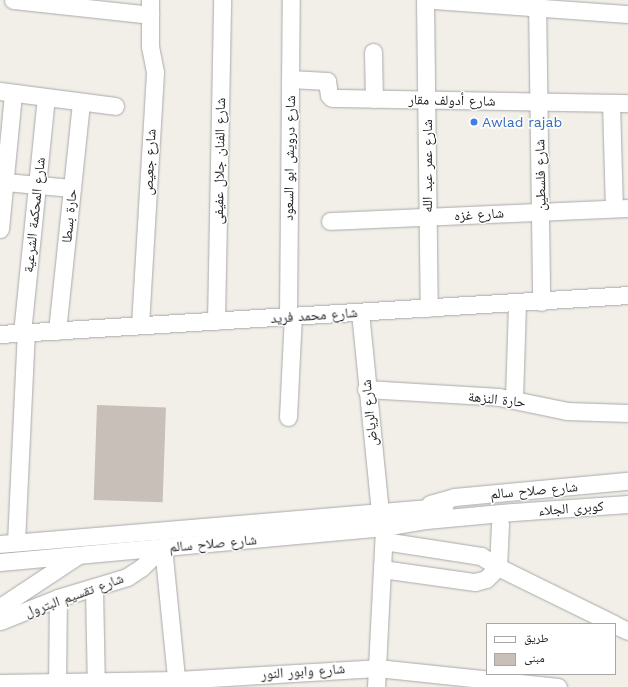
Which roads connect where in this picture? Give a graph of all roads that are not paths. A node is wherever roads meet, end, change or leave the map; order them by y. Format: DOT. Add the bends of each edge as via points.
graph roads {
  1 [pos="13,0"];
  2 [pos="222,0"];
  3 [pos="291,0"];
  4 [pos="425,0"];
  5 [pos="432,0"];
  6 [pos="485,2"];
  7 [pos="537,4"];
  8 [pos="150,7"];
  9 [pos="628,14"];
  10 [pos="373,52"];
  11 [pos="290,79"];
  12 [pos="7,92"];
  13 [pos="46,97"];
  14 [pos="374,99"];
  15 [pos="427,100"];
  16 [pos="81,102"];
  17 [pos="538,102"];
  18 [pos="620,103"];
  19 [pos="115,106"];
  20 [pos="5,182"];
  21 [pos="37,185"];
  22 [pos="72,188"];
  23 [pos="621,208"];
  24 [pos="540,212"];
  25 [pos="428,217"];
  26 [pos="330,221"];
  27 [pos="0,230"];
  28 [pos="628,295"];
  29 [pos="541,302"];
  30 [pos="517,303"];
  31 [pos="430,308"];
  32 [pos="360,312"];
  33 [pos="290,317"];
  34 [pos="216,321"];
  35 [pos="140,325"];
  36 [pos="57,331"];
  37 [pos="24,333"];
  38 [pos="0,334"];
  39 [pos="366,389"];
  40 [pos="514,399"];
  41 [pos="628,413"];
  42 [pos="288,417"];
  43 [pos="628,481"];
  44 [pos="628,494"];
  45 [pos="628,504"];
  46 [pos="513,507"];
  47 [pos="422,515"];
  48 [pos="628,515"];
  49 [pos="500,524"];
  50 [pos="383,527"];
  51 [pos="8,543"];
  52 [pos="162,547"];
  53 [pos="79,555"];
  54 [pos="0,562"];
  55 [pos="498,567"];
  56 [pos="382,570"];
  57 [pos="94,587"];
  58 [pos="58,598"];
  59 [pos="0,607"];
  60 [pos="0,621"];
  61 [pos="612,623"];
  62 [pos="616,625"];
  63 [pos="628,631"];
  64 [pos="377,668"];
  65 [pos="0,683"];
  66 [pos="177,683"];
  67 [pos="57,684"];
  68 [pos="96,684"];
  69 [pos="510,684"];
  70 [pos="376,687"];
  71 [pos="558,687"];
  1 -- 8 [label="street"];
  2 -- 34 [label="street, شارع الفنان جلال عفيفى"];
  3 -- 11 [label="street, شارع درويش ابو السعود"];
  4 -- 15 [label="street, شارع عمر عبد الله"];
  5 -- 6 [label="street"];
  6 -- 7 [label="street"];
  7 -- 9 [label="street"];
  7 -- 17 [label="street, شارع فلسطين"];
  8 -- 35 [label="street, شارع جعيص" via="150,46 155,72"];
  10 -- 14 [label="street"];
  11 -- 14 [label="street, شارع أدولف مقار" via="327,82 332,98"];
  11 -- 33 [label="street, شارع درويش ابو السعود"];
  12 -- 13 [label="street"];
  12 -- 20 [label="street"];
  13 -- 16 [label="street"];
  13 -- 21 [label="street, شارع المحكمة الشرعية"];
  14 -- 15 [label="street, شارع أدولف مقار"];
  15 -- 17 [label="street, شارع أدولف مقار"];
  15 -- 25 [label="street, شارع عمر عبد الله"];
  16 -- 19 [label="street"];
  16 -- 22 [label="street, حارة بسطا"];
  17 -- 18 [label="street, شارع أدولف مقار"];
  17 -- 24 [label="street, شارع فلسطين"];
  18 -- 23 [label="street"];
  20 -- 21 [label="street"];
  20 -- 27 [label="street"];
  21 -- 22 [label="street"];
  21 -- 37 [label="street, شارع المحكمة الشرعية"];
  22 -- 36 [label="street, حارة بسطا"];
  23 -- 24 [label="street, شارع غزه"];
  24 -- 25 [label="street, شارع غزه"];
  24 -- 29 [label="street, شارع فلسطين"];
  25 -- 26 [label="street, شارع غزه"];
  25 -- 31 [label="street, شارع عمر عبد الله"];
  28 -- 29 [label="street, شارع محمد فريد"];
  29 -- 30 [label="street, شارع محمد فريد"];
  30 -- 31 [label="street, شارع محمد فريد"];
  30 -- 40 [label="street"];
  31 -- 32 [label="street, شارع محمد فريد"];
  32 -- 33 [label="street, شارع محمد فريد"];
  32 -- 39 [label="street, شارع الرياض"];
  33 -- 34 [label="street, شارع محمد فريد"];
  33 -- 42 [label="street, شارع درويش ابو السعود"];
  34 -- 35 [label="street, شارع محمد فريد"];
  35 -- 36 [label="street, شارع محمد فريد"];
  36 -- 37 [label="street, شارع محمد فريد"];
  37 -- 38 [label="street, شارع محمد فريد"];
  37 -- 51 [label="street, شارع المحكمة الشرعية"];
  39 -- 40 [label="street, حارة النزهة"];
  39 -- 50 [label="street, شارع الرياض"];
  40 -- 41 [label="street, حارة النزهة" via="567,411"];
  43 -- 47 [label="street, شارع صلاح سالم" via="454,497"];
  44 -- 46 [label="street, كوبرى الجلاء"];
  45 -- 46 [label="street, كوبرى الجلاء"];
  46 -- 47 [label="street, شارع صلاح سالم"];
  47 -- 49 [label="street, شارع صلاح سالم" via="452,525"];
  47 -- 50 [label="street, شارع صلاح سالم"];
  48 -- 49 [label="street, شارع صلاح سالم"];
  49 -- 55 [label="street"];
  50 -- 51 [label="street, شارع صلاح سالم"];
  50 -- 52 [label="street, شارع صلاح سالم"];
  50 -- 55 [label="street" via="474,553"];
  50 -- 56 [label="street, شارع الرياض"];
  52 -- 53 [label="street, شارع صلاح سالم"];
  52 -- 57 [label="street, شارع تقسيم البترول" via="141,568 127,577"];
  52 -- 66 [label="street"];
  53 -- 54 [label="street, شارع صلاح سالم"];
  53 -- 59 [label="street, شارع تقسيم البترول"];
  55 -- 56 [label="street" via="490,576 475,582"];
  55 -- 61 [label="street"];
  56 -- 64 [label="street, شارع الرياض"];
  57 -- 58 [label="street, شارع تقسيم البترول"];
  57 -- 68 [label="street"];
  58 -- 60 [label="street, شارع تقسيم البترول"];
  58 -- 67 [label="street"];
  62 -- 63 [label="street"];
  64 -- 66 [label="street, شارع وابور النور"];
  64 -- 69 [label="street, شارع وابور النور"];
  64 -- 70 [label="street, شارع الرياض"];
  65 -- 67 [label="street, شارع وابور النور"];
  66 -- 68 [label="street, شارع وابور النور"];
  67 -- 68 [label="street, شارع وابور النور"];
  69 -- 71 [label="street, شارع وابور النور"];
}
